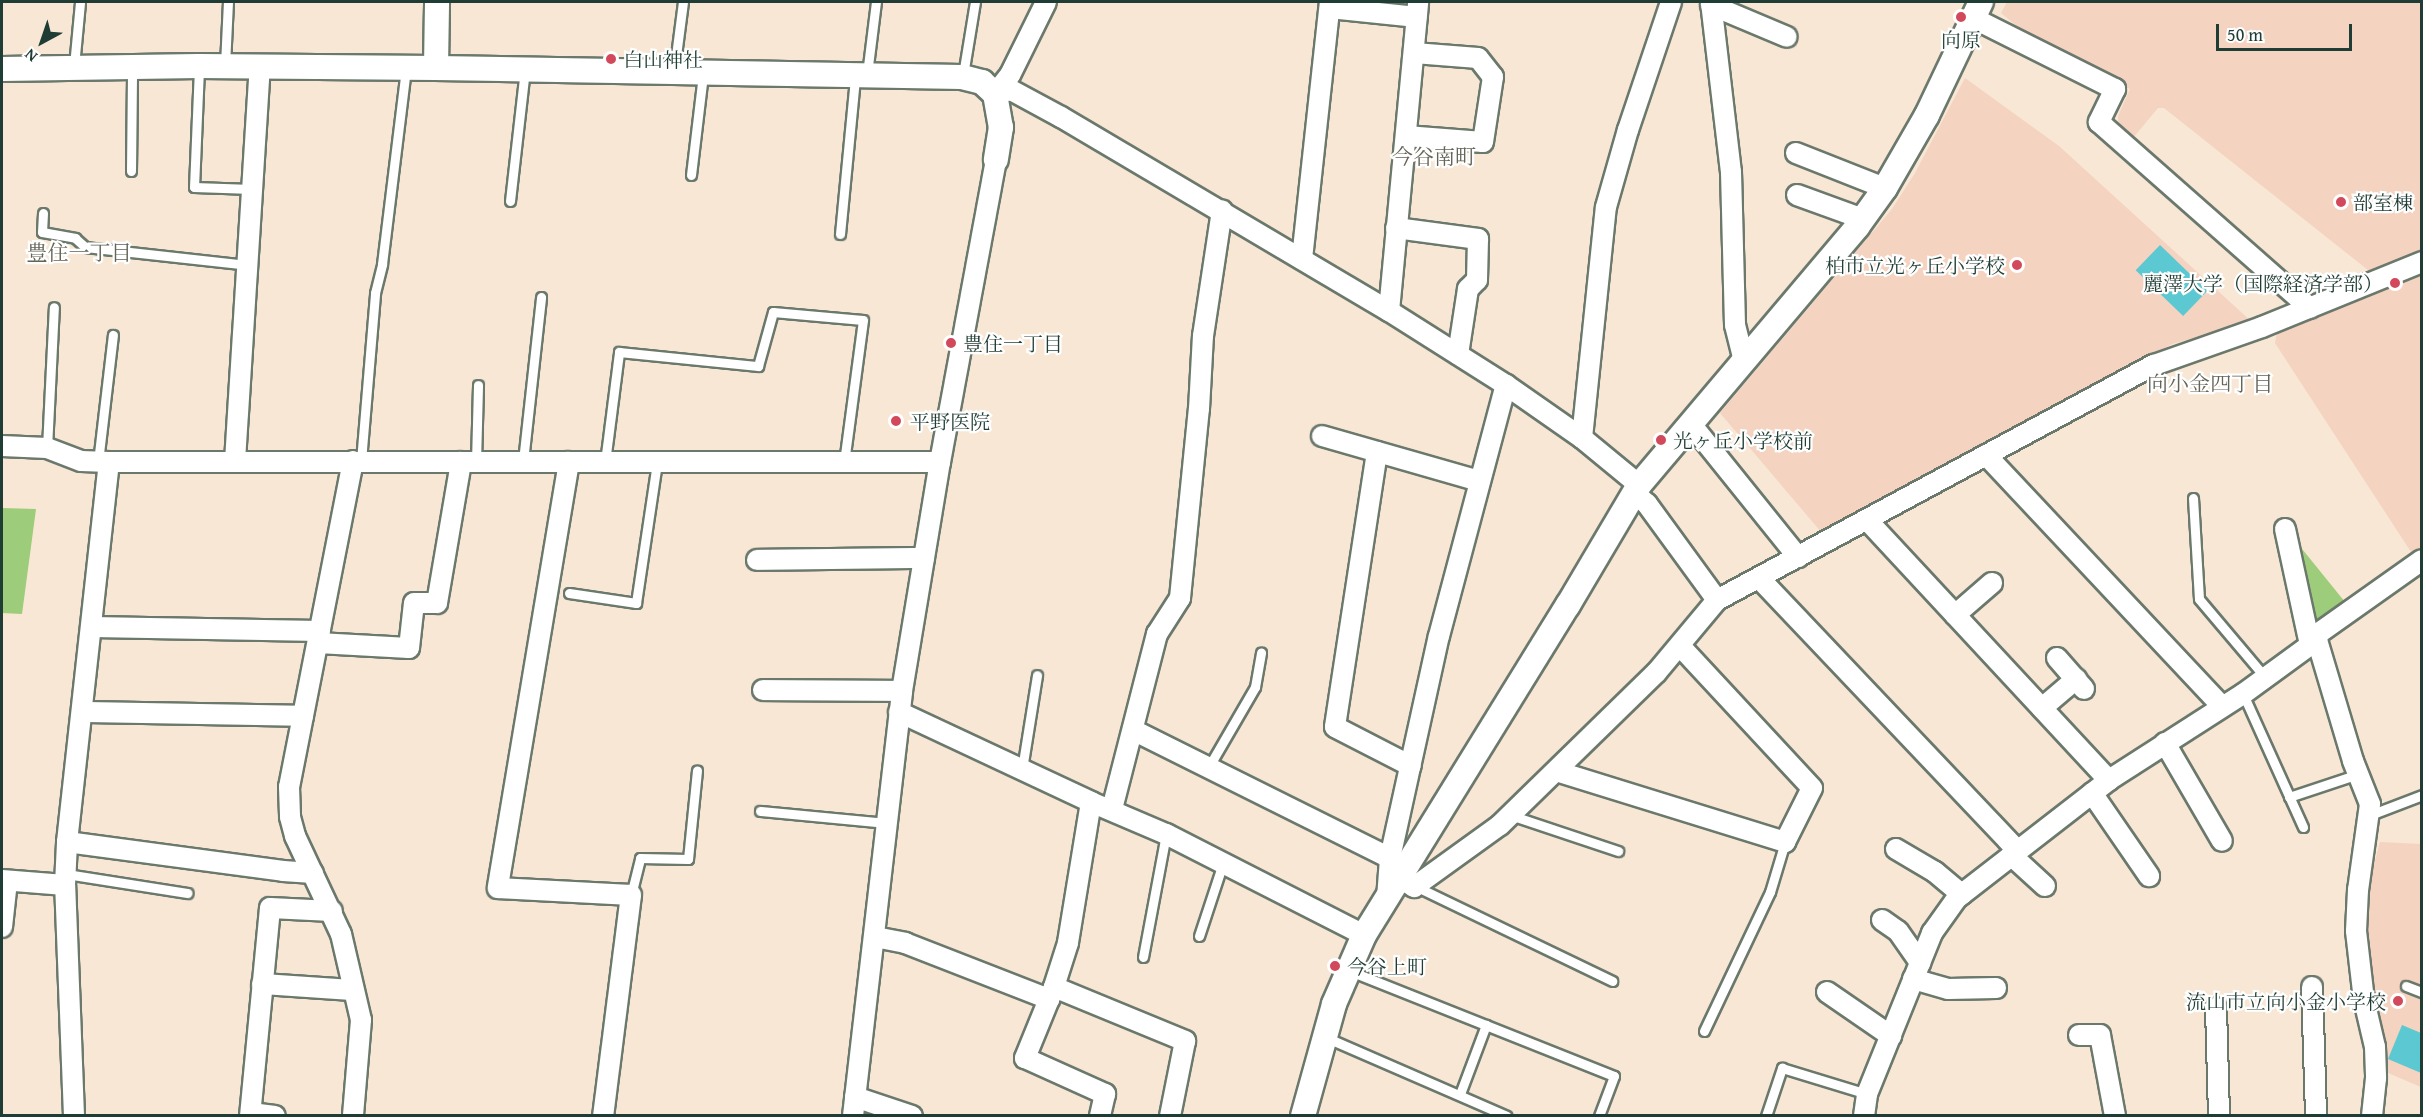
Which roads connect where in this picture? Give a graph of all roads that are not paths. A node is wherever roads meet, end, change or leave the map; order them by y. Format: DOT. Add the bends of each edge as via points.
graph roads {
  1 [pos="80,2"];
  2 [pos="228,2"];
  3 [pos="437,2"];
  4 [pos="683,2"];
  5 [pos="876,2"];
  6 [pos="975,2"];
  7 [pos="1046,2"];
  8 [pos="1671,2"];
  9 [pos="1711,3"];
  10 [pos="1330,5"];
  11 [pos="1418,9"];
  12 [pos="1977,10"];
  13 [pos="1787,37"];
  14 [pos="1414,52"];
  15 [pos="199,66"];
  16 [pos="260,66"];
  17 [pos="225,67"];
  18 [pos="132,68"];
  19 [pos="406,68"];
  20 [pos="436,68"];
  21 [pos="2,69"];
  22 [pos="74,69"];
  23 [pos="525,69"];
  24 [pos="674,72"];
  25 [pos="704,72"];
  26 [pos="861,74"];
  27 [pos="962,77"];
  28 [pos="995,94"];
  29 [pos="1406,136"];
  30 [pos="1796,153"];
  31 [pos="996,160"];
  32 [pos="131,171"];
  33 [pos="691,175"];
  34 [pos="1885,188"];
  35 [pos="252,189"];
  36 [pos="1797,195"];
  37 [pos="510,201"];
  38 [pos="1222,210"];
  39 [pos="43,213"];
  40 [pos="1863,219"];
  41 [pos="1396,228"];
  42 [pos="840,234"];
  43 [pos="1302,259"];
  44 [pos="2421,262"];
  45 [pos="247,265"];
  46 [pos="541,297"];
  47 [pos="54,307"];
  48 [pos="2310,308"];
  49 [pos="1389,311"];
  50 [pos="113,335"];
  51 [pos="1458,354"];
  52 [pos="1744,362"];
  53 [pos="478,385"];
  54 [pos="1506,385"];
  55 [pos="1690,424"];
  56 [pos="1322,435"];
  57 [pos="1582,438"];
  58 [pos="2,446"];
  59 [pos="47,448"];
  60 [pos="1377,452"];
  61 [pos="1986,455"];
  62 [pos="235,461"];
  63 [pos="357,461"];
  64 [pos="523,461"];
  65 [pos="104,462"];
  66 [pos="469,462"];
  67 [pos="569,462"];
  68 [pos="605,462"];
  69 [pos="657,462"];
  70 [pos="844,462"];
  71 [pos="940,462"];
  72 [pos="1479,481"];
  73 [pos="1637,489"];
  74 [pos="2193,498"];
  75 [pos="1868,521"];
  76 [pos="2285,529"];
  77 [pos="1798,556"];
  78 [pos="924,558"];
  79 [pos="757,560"];
  80 [pos="2421,560"];
  81 [pos="1759,578"];
  82 [pos="1992,583"];
  83 [pos="569,593"];
  84 [pos="1717,600"];
  85 [pos="1955,615"];
  86 [pos="92,627"];
  87 [pos="319,637"];
  88 [pos="2310,642"];
  89 [pos="1680,646"];
  90 [pos="1262,653"];
  91 [pos="2057,658"];
  92 [pos="1037,675"];
  93 [pos="2265,677"];
  94 [pos="763,690"];
  95 [pos="902,691"];
  96 [pos="2243,694"];
  97 [pos="2222,706"];
  98 [pos="2042,708"];
  99 [pos="82,712"];
  100 [pos="899,712"];
  101 [pos="303,716"];
  102 [pos="1133,730"];
  103 [pos="2165,743"];
  104 [pos="1411,766"];
  105 [pos="1208,768"];
  106 [pos="697,770"];
  107 [pos="1022,770"];
  108 [pos="1556,771"];
  109 [pos="2359,774"];
  110 [pos="2109,780"];
  111 [pos="2092,793"];
  112 [pos="2421,795"];
  113 [pos="2289,797"];
  114 [pos="1091,802"];
  115 [pos="1112,809"];
  116 [pos="760,811"];
  117 [pos="1510,815"];
  118 [pos="2370,815"];
  119 [pos="887,824"];
  120 [pos="2303,826"];
  121 [pos="1166,834"];
  122 [pos="2222,841"];
  123 [pos="67,842"];
  124 [pos="1785,842"];
  125 [pos="1896,849"];
  126 [pos="1618,851"];
  127 [pos="2014,852"];
  128 [pos="1223,863"];
  129 [pos="313,873"];
  130 [pos="1402,874"];
  131 [pos="2149,876"];
  132 [pos="65,879"];
  133 [pos="4,881"];
  134 [pos="2045,886"];
  135 [pos="188,893"];
  136 [pos="631,895"];
  137 [pos="1962,895"];
  138 [pos="332,911"];
  139 [pos="1882,920"];
  140 [pos="2,927"];
  141 [pos="1364,934"];
  142 [pos="1199,936"];
  143 [pos="875,937"];
  144 [pos="1143,957"];
  145 [pos="1347,970"];
  146 [pos="1917,971"];
  147 [pos="1612,981"];
  148 [pos="262,984"];
  149 [pos="2406,986"];
  150 [pos="2312,987"];
  151 [pos="1996,988"];
  152 [pos="353,990"];
  153 [pos="1827,992"];
  154 [pos="2421,992"];
  155 [pos="1052,993"];
  156 [pos="2216,1008"];
  157 [pos="1486,1025"];
  158 [pos="1704,1031"];
  159 [pos="2079,1035"];
  160 [pos="1891,1036"];
  161 [pos="1324,1037"];
  162 [pos="1460,1094"];
  163 [pos="1867,1095"];
  164 [pos="854,1107"];
  165 [pos="250,1114"];
  166 [pos="74,1116"];
  167 [pos="275,1116"];
  168 [pos="353,1116"];
  169 [pos="603,1116"];
  170 [pos="912,1116"];
  171 [pos="1100,1116"];
  172 [pos="1170,1116"];
  173 [pos="1304,1116"];
  174 [pos="1507,1116"];
  175 [pos="1599,1116"];
  176 [pos="1766,1116"];
  177 [pos="1864,1116"];
  178 [pos="2115,1116"];
  179 [pos="2220,1116"];
  180 [pos="2316,1116"];
  181 [pos="2372,1116"];
  1 -- 22 [label="lane"];
  2 -- 17 [label="lane"];
  3 -- 20 [label="street"];
  4 -- 24 [label="lane"];
  5 -- 26 [label="lane"];
  6 -- 27 [label="lane"];
  7 -- 28 [label="street" via="1010,75"];
  8 -- 57 [label="street" via="1606,207"];
  9 -- 13 [label="street"];
  9 -- 52 [label="street" via="1731,172 1735,325"];
  10 -- 11 [label="street"];
  10 -- 43 [label="street"];
  11 -- 14 [label="street"];
  12 -- 34 [label="street" via="1927,115"];
  12 -- 48 [label="street" via="2115,89 2099,122"];
  14 -- 29 [label="street"];
  14 -- 29 [label="street" via="1478,58 1493,77 1484,142"];
  15 -- 17 [label="street"];
  15 -- 18 [label="street"];
  15 -- 35 [label="lane" via="194,187"];
  16 -- 17 [label="street"];
  16 -- 19 [label="street"];
  16 -- 35 [label="street"];
  18 -- 22 [label="street"];
  18 -- 32 [label="lane"];
  19 -- 20 [label="street"];
  19 -- 63 [label="lane"];
  20 -- 23 [label="street"];
  21 -- 22 [label="street"];
  23 -- 24 [label="street"];
  23 -- 37 [label="lane"];
  24 -- 25 [label="street"];
  25 -- 26 [label="street"];
  25 -- 33 [label="lane"];
  26 -- 27 [label="street"];
  26 -- 42 [label="lane"];
  27 -- 28 [label="street" via="982,82"];
  28 -- 31 [label="street" via="1001,127"];
  28 -- 38 [label="street" via="1011,90"];
  29 -- 41 [label="street"];
  30 -- 34 [label="street"];
  31 -- 71 [label="street"];
  34 -- 40 [label="street"];
  35 -- 45 [label="street"];
  36 -- 40 [label="street"];
  38 -- 43 [label="street"];
  38 -- 102 [label="street" via="1203,336 1180,598 1157,634"];
  39 -- 45 [label="lane" via="42,232 75,238 85,247"];
  40 -- 52 [label="street"];
  41 -- 49 [label="street"];
  41 -- 51 [label="street" via="1478,239 1477,279 1468,289"];
  43 -- 49 [label="street"];
  44 -- 48 [label="street"];
  45 -- 62 [label="street"];
  46 -- 64 [label="lane"];
  47 -- 59 [label="lane"];
  48 -- 61 [label="street" via="2154,364"];
  49 -- 51 [label="street"];
  50 -- 65 [label="lane"];
  51 -- 54 [label="street"];
  52 -- 55 [label="street"];
  53 -- 66 [label="lane"];
  54 -- 57 [label="street"];
  54 -- 72 [label="street"];
  55 -- 73 [label="street"];
  55 -- 77 [label="street"];
  56 -- 60 [label="street"];
  57 -- 73 [label="street"];
  58 -- 59 [label="street"];
  59 -- 65 [label="street" via="81,461"];
  60 -- 72 [label="street"];
  60 -- 104 [label="street" via="1335,727"];
  61 -- 75 [label="street"];
  61 -- 97 [label="street"];
  62 -- 63 [label="street"];
  62 -- 65 [label="street"];
  63 -- 66 [label="street"];
  63 -- 87 [label="street"];
  64 -- 66 [label="street"];
  64 -- 67 [label="street"];
  65 -- 86 [label="street"];
  66 -- 87 [label="street" via="438,603 414,603 409,648"];
  67 -- 68 [label="street"];
  67 -- 136 [label="street" via="498,888"];
  68 -- 69 [label="street"];
  68 -- 70 [label="lane" via="619,352 758,366 772,312 863,320"];
  69 -- 70 [label="street"];
  69 -- 83 [label="lane" via="636,603"];
  70 -- 71 [label="street"];
  71 -- 78 [label="street"];
  72 -- 104 [label="street"];
  73 -- 84 [label="street"];
  73 -- 130 [label="street"];
  74 -- 93 [label="lane" via="2199,598"];
  75 -- 77 [label="street"];
  75 -- 85 [label="street"];
  76 -- 88 [label="street"];
  77 -- 81 [label="street"];
  78 -- 79 [label="street"];
  78 -- 95 [label="street"];
  80 -- 88 [label="street"];
  81 -- 84 [label="street"];
  81 -- 127 [label="street"];
  82 -- 85 [label="street"];
  84 -- 89 [label="street"];
  85 -- 98 [label="street"];
  86 -- 87 [label="street"];
  86 -- 99 [label="street"];
  87 -- 101 [label="street"];
  88 -- 93 [label="street"];
  88 -- 109 [label="street" via="2317,640"];
  89 -- 108 [label="street"];
  89 -- 124 [label="street" via="1812,788"];
  90 -- 105 [label="lane" via="1255,687"];
  91 -- 98 [label="street" via="2080,684"];
  92 -- 107 [label="lane"];
  93 -- 96 [label="street"];
  94 -- 95 [label="street"];
  95 -- 100 [label="street"];
  96 -- 97 [label="street"];
  96 -- 113 [label="lane"];
  97 -- 103 [label="street"];
  98 -- 110 [label="street"];
  99 -- 101 [label="street"];
  99 -- 123 [label="street"];
  100 -- 107 [label="street"];
  100 -- 119 [label="street"];
  101 -- 129 [label="street" via="290,787 290,817"];
  102 -- 105 [label="street"];
  102 -- 115 [label="street"];
  103 -- 110 [label="street"];
  103 -- 122 [label="street"];
  104 -- 130 [label="street"];
  105 -- 130 [label="street"];
  106 -- 136 [label="lane" via="688,859 640,858"];
  107 -- 114 [label="street"];
  108 -- 117 [label="street"];
  108 -- 124 [label="street"];
  109 -- 113 [label="lane"];
  109 -- 118 [label="street"];
  110 -- 111 [label="street"];
  111 -- 127 [label="street"];
  111 -- 131 [label="street"];
  112 -- 118 [label="lane"];
  113 -- 120 [label="lane"];
  114 -- 115 [label="street"];
  114 -- 155 [label="street" via="1068,943"];
  115 -- 121 [label="street"];
  116 -- 119 [label="lane"];
  117 -- 126 [label="lane"];
  117 -- 130 [label="street"];
  118 -- 181 [label="street" via="2356,931 2374,1047"];
  119 -- 143 [label="street"];
  121 -- 128 [label="street"];
  121 -- 144 [label="lane"];
  123 -- 129 [label="street"];
  123 -- 132 [label="street"];
  124 -- 158 [label="lane" via="1770,892"];
  125 -- 137 [label="street" via="1935,872"];
  127 -- 134 [label="street"];
  127 -- 137 [label="street"];
  128 -- 141 [label="street"];
  128 -- 142 [label="lane"];
  129 -- 138 [label="street"];
  130 -- 141 [label="street"];
  130 -- 147 [label="lane"];
  132 -- 133 [label="street"];
  132 -- 135 [label="lane"];
  132 -- 166 [label="street"];
  133 -- 140 [label="street"];
  136 -- 169 [label="street"];
  137 -- 146 [label="street" via="1932,933"];
  138 -- 148 [label="street" via="270,908"];
  138 -- 152 [label="street"];
  139 -- 146 [label="street" via="1898,931"];
  141 -- 145 [label="street"];
  143 -- 155 [label="street" via="905,943"];
  143 -- 164 [label="street"];
  145 -- 157 [label="lane"];
  145 -- 161 [label="street"];
  146 -- 151 [label="street" via="1948,989"];
  146 -- 160 [label="street"];
  148 -- 152 [label="street"];
  148 -- 165 [label="street"];
  149 -- 154 [label="lane"];
  150 -- 180 [label="street"];
  152 -- 168 [label="street" via="361,1020"];
  153 -- 160 [label="street"];
  155 -- 171 [label="street" via="1025,1058 1105,1094"];
  155 -- 172 [label="street" via="1185,1041"];
  156 -- 179 [label="street"];
  157 -- 162 [label="lane"];
  157 -- 175 [label="lane" via="1614,1076"];
  159 -- 178 [label="street" via="2100,1035"];
  160 -- 163 [label="street"];
  161 -- 162 [label="lane"];
  161 -- 173 [label="street"];
  162 -- 174 [label="lane"];
  163 -- 176 [label="lane" via="1782,1068"];
  163 -- 177 [label="street"];
  164 -- 170 [label="street"];
  165 -- 167 [label="street"];
}
